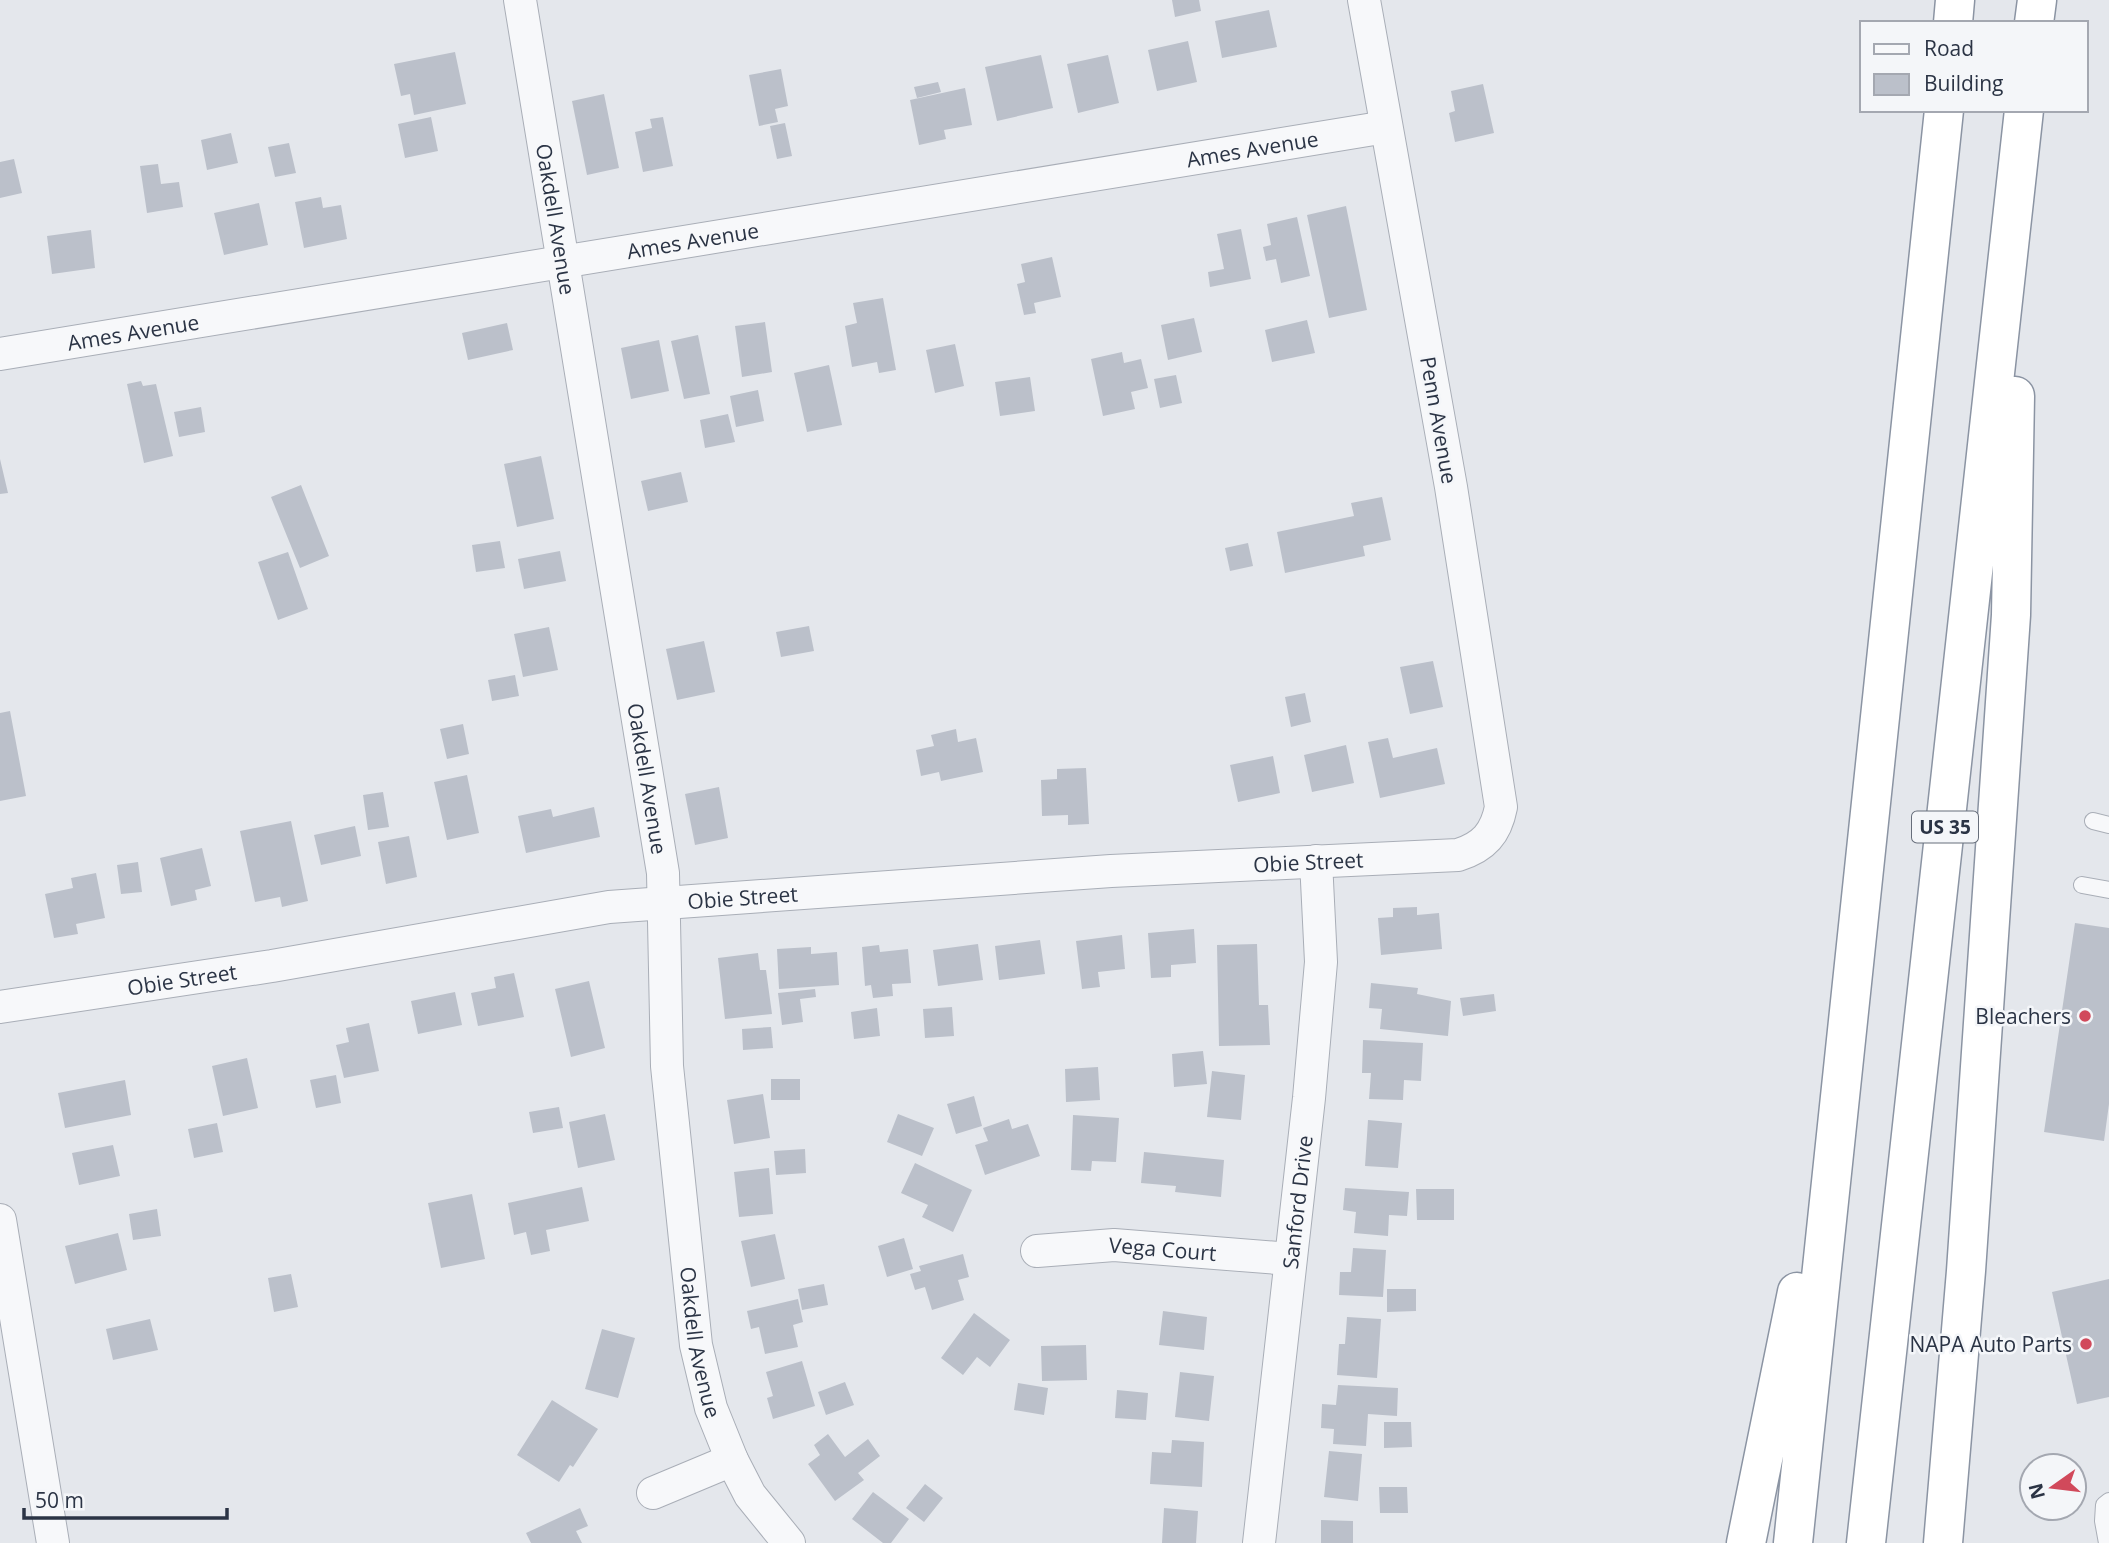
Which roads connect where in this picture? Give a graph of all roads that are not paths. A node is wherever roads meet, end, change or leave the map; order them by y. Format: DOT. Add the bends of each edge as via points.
graph roads {
  1 [pos="520,0"];
  2 [pos="1364,0"];
  3 [pos="1955,0"];
  4 [pos="2037,0"];
  5 [pos="1953,21"];
  6 [pos="2034,21"];
  7 [pos="1944,112"];
  8 [pos="2024,112"];
  9 [pos="1386,127"];
  10 [pos="2020,153"];
  11 [pos="562,260"];
  12 [pos="0,354"];
  13 [pos="1488,839"];
  14 [pos="1317,861"];
  15 [pos="2082,885"];
  16 [pos="2109,890"];
  17 [pos="664,903"];
  18 [pos="1858,928"];
  19 [pos="0,1007"];
  20 [pos="0,1220"];
  21 [pos="1037,1251"];
  22 [pos="1290,1259"];
  23 [pos="732,1460"];
  24 [pos="653,1493"];
  25 [pos="2109,1501"];
  26 [pos="53,1543"];
  27 [pos="789,1543"];
  28 [pos="1259,1543"];
  29 [pos="1746,1543"];
  30 [pos="1793,1543"];
  31 [pos="1866,1543"];
  32 [pos="1942,1543"];
  33 [pos="2107,1543"];
  1 -- 11 [label="street, Oakdell Avenue"];
  2 -- 9 [label="street, Penn Avenue"];
  3 -- 5 [label="highway"];
  4 -- 6 [label="highway"];
  7 -- 18 [label="highway"];
  8 -- 10 [label="highway, US 35"];
  9 -- 11 [label="street, Ames Avenue"];
  9 -- 13 [label="street, Penn Avenue" via="1451,487 1501,807"];
  10 -- 31 [label="highway, US 35"];
  10 -- 32 [label="highway" via="2011,615 1967,1257"];
  11 -- 12 [label="street, Ames Avenue"];
  11 -- 17 [label="street, Oakdell Avenue"];
  13 -- 14 [label="street, Obie Street" via="1458,855"];
  14 -- 17 [label="street, Obie Street"];
  14 -- 22 [label="street, Sanford Drive" via="1321,962"];
  15 -- 16 [label="lane"];
  17 -- 19 [label="street, Obie Street" via="609,907 272,966"];
  17 -- 23 [label="street, Oakdell Avenue" via="667,1066 696,1345 711,1408"];
  18 -- 29 [label="highway" via="1790,1332"];
  18 -- 30 [label="highway"];
  20 -- 26 [label="street"];
  21 -- 22 [label="street, Vega Court" via="1114,1245"];
  22 -- 28 [label="street, Sanford Drive"];
  23 -- 24 [label="street"];
  23 -- 27 [label="street, Oakdell Avenue" via="750,1495"];
  25 -- 33 [label="lane" via="2104,1505 2103,1521"];
}
